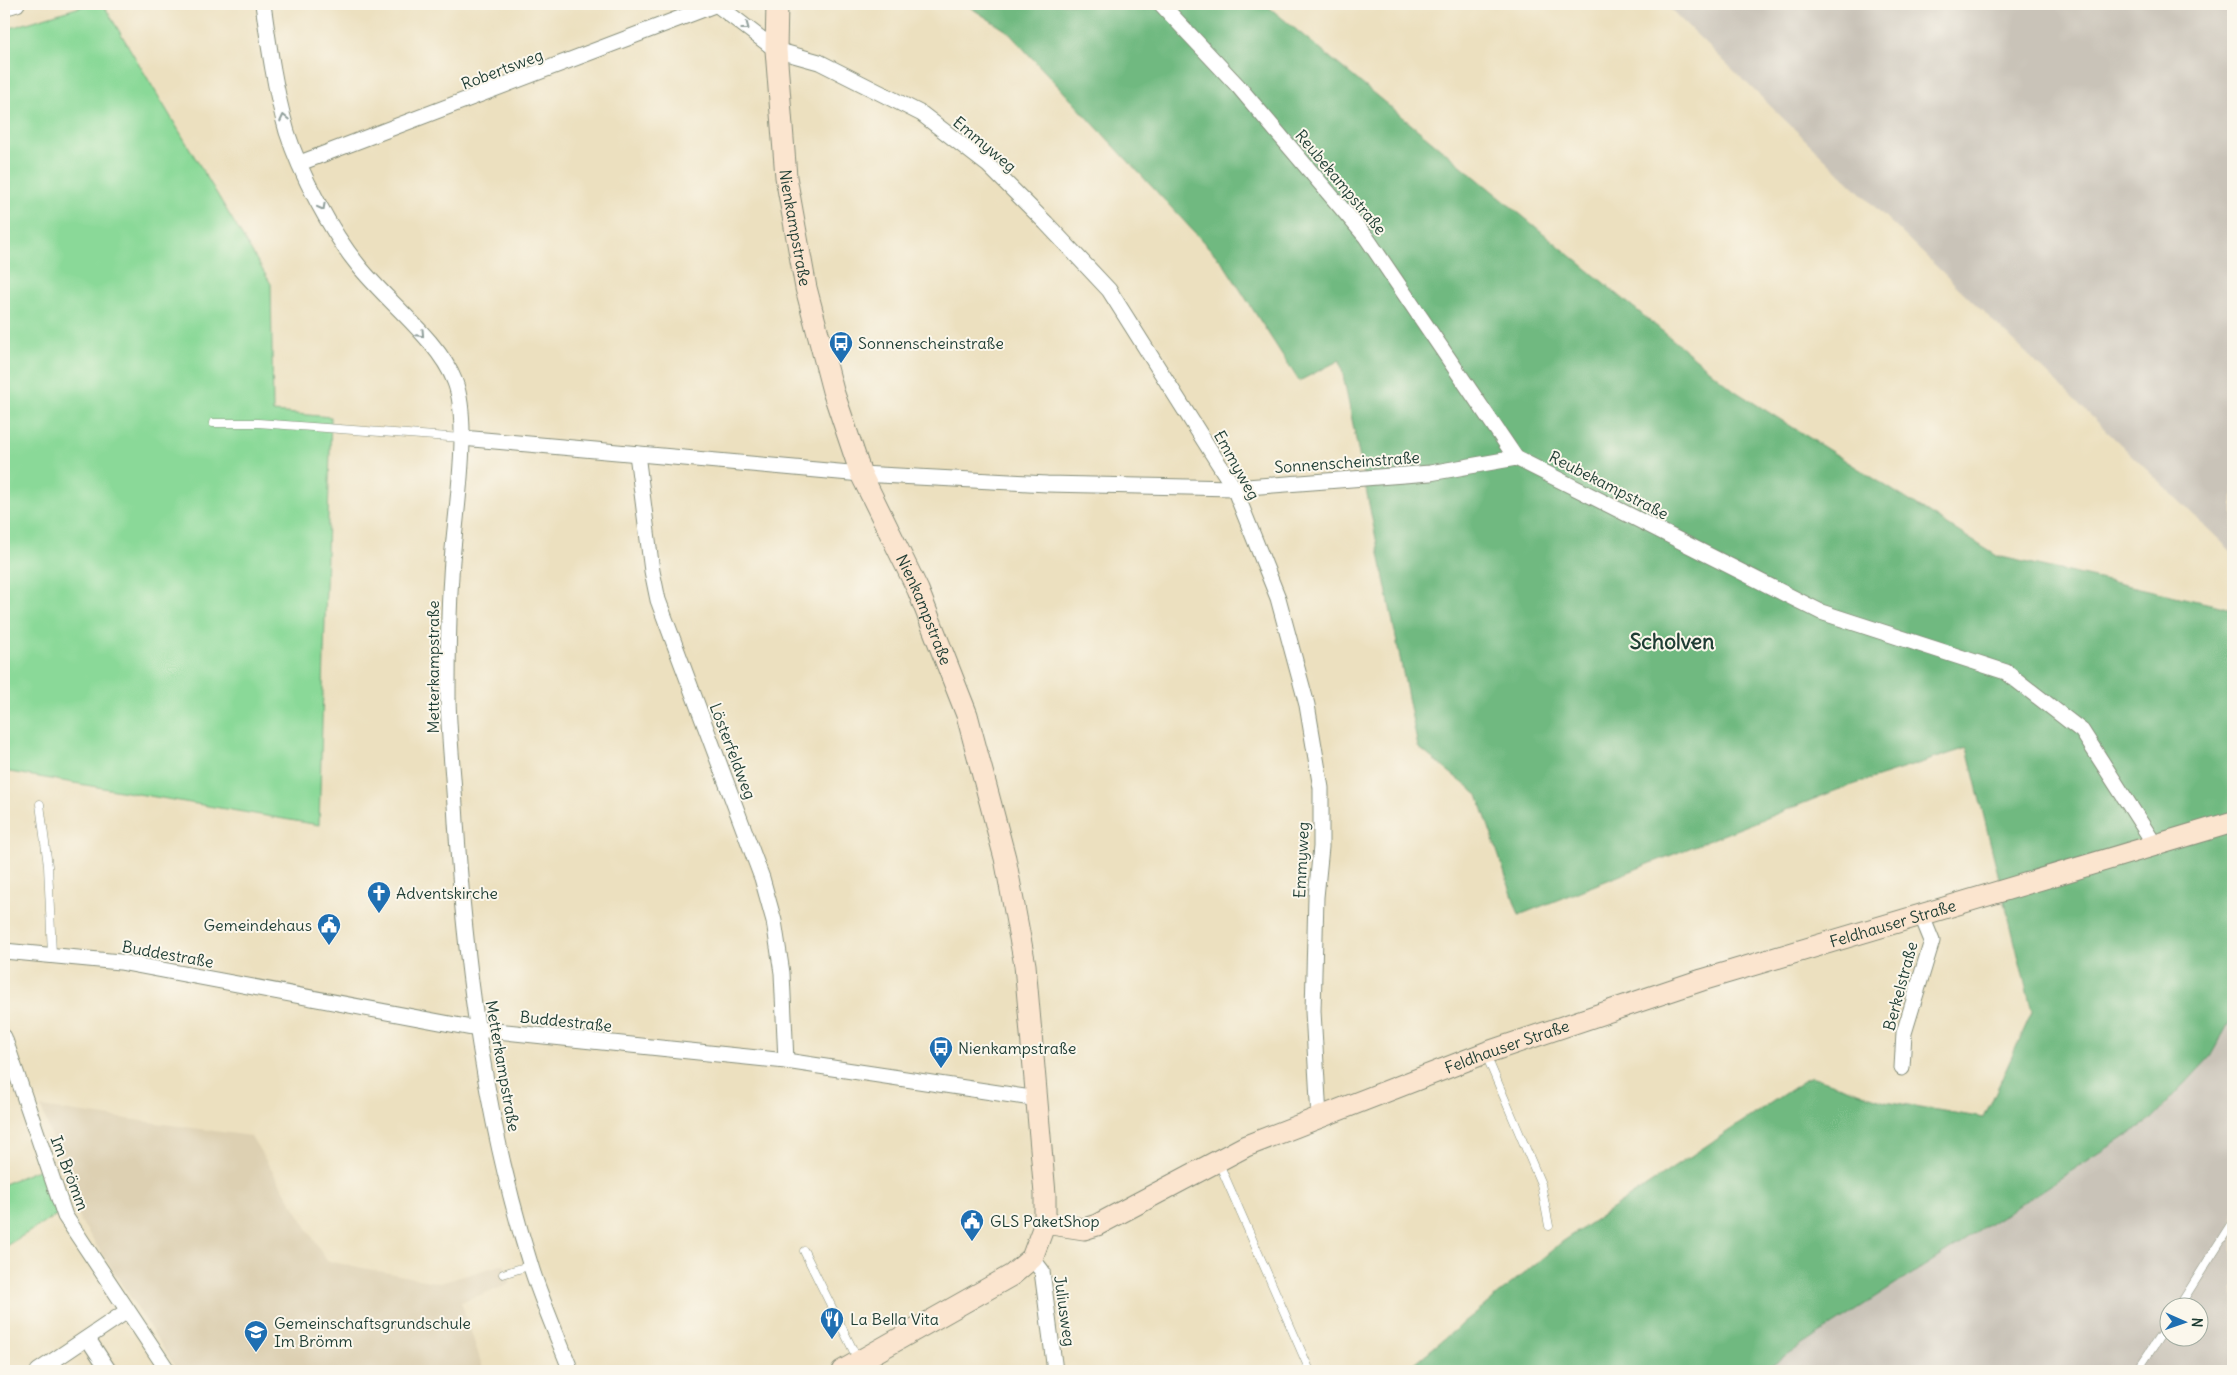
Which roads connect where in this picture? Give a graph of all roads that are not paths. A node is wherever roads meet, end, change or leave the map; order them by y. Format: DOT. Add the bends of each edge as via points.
graph roads {
  1 [pos="16,4"];
  2 [pos="263,4"];
  3 [pos="716,4"];
  4 [pos="777,4"];
  5 [pos="1160,4"];
  6 [pos="4,8"];
  7 [pos="776,50"];
  8 [pos="300,163"];
  9 [pos="213,423"];
  10 [pos="462,438"];
  11 [pos="637,454"];
  12 [pos="1516,458"];
  13 [pos="861,474"];
  14 [pos="1234,488"];
  15 [pos="40,804"];
  16 [pos="2233,822"];
  17 [pos="2155,845"];
  18 [pos="1922,914"];
  19 [pos="4,951"];
  20 [pos="52,954"];
  21 [pos="476,1029"];
  22 [pos="4,1037"];
  23 [pos="1485,1053"];
  24 [pos="786,1061"];
  25 [pos="1902,1068"];
  26 [pos="1038,1099"];
  27 [pos="1319,1118"];
  28 [pos="1217,1160"];
  29 [pos="2233,1221"];
  30 [pos="1045,1223"];
  31 [pos="1549,1226"];
  32 [pos="804,1251"];
  33 [pos="1032,1258"];
  34 [pos="531,1265"];
  35 [pos="503,1274"];
  36 [pos="2184,1298"];
  37 [pos="127,1311"];
  38 [pos="2160,1336"];
  39 [pos="88,1339"];
  40 [pos="850,1367"];
  41 [pos="38,1371"];
  42 [pos="109,1371"];
  43 [pos="168,1371"];
  44 [pos="571,1371"];
  45 [pos="1055,1371"];
  46 [pos="1310,1371"];
  47 [pos="2137,1371"];
  1 -- 6 [label="street"];
  8 -- 2 [label="street, Metterkampstraße, one-way" via="288,134 272,66"];
  3 -- 7 [label="street, Robertsweg, one-way"];
  3 -- 8 [label="street, Robertsweg"];
  4 -- 7 [label="street, Nienkampstraße"];
  5 -- 12 [label="street, Reubekampstraße" via="1238,86 1366,237"];
  7 -- 13 [label="street, Nienkampstraße" via="786,177 806,288 833,391"];
  7 -- 14 [label="street, Emmyweg" via="819,62 922,114 988,165 1109,290"];
  8 -- 10 [label="street, Metterkampstraße, one-way" via="341,244 435,349 455,382"];
  9 -- 10 [label="lane" via="258,423"];
  10 -- 11 [label="street, Sonnenscheinstraße"];
  10 -- 21 [label="street, Metterkampstraße" via="450,577 448,701 463,921"];
  11 -- 13 [label="street, Sonnenscheinstraße"];
  11 -- 24 [label="street, Lösterfeldweg" via="658,600 754,853 774,921 782,973"];
  12 -- 14 [label="street, Sonnenscheinstraße" via="1430,473"];
  12 -- 17 [label="street, Reubekampstraße" via="1821,612 2006,672 2082,731"];
  13 -- 14 [label="street, Sonnenscheinstraße" via="1046,484"];
  13 -- 26 [label="street, Nienkampstraße" via="918,590 967,715 1005,858 1025,965"];
  14 -- 27 [label="street, Emmyweg" via="1278,598 1307,705 1321,788 1313,1010"];
  15 -- 20 [label="lane" via="48,866"];
  16 -- 17 [label="street, Feldhauser Straße"];
  17 -- 18 [label="street, Feldhauser Straße"];
  18 -- 23 [label="street, Feldhauser Straße" via="1702,980"];
  18 -- 25 [label="street, Berkelstraße" via="1932,942 1904,1033"];
  19 -- 20 [label="street, Buddestraße"];
  20 -- 21 [label="street, Buddestraße" via="120,962"];
  21 -- 24 [label="street, Buddestraße"];
  21 -- 34 [label="street, Metterkampstraße" via="505,1174"];
  22 -- 37 [label="street, Im Brömm" via="65,1216"];
  23 -- 27 [label="street, Feldhauser Straße"];
  23 -- 31 [label="lane" via="1541,1184"];
  24 -- 26 [label="street, Buddestraße"];
  26 -- 30 [label="street, Nienkampstraße"];
  27 -- 28 [label="street, Feldhauser Straße"];
  28 -- 30 [label="street, Feldhauser Straße" via="1097,1225 1084,1229"];
  28 -- 46 [label="lane"];
  29 -- 36 [label="lane"];
  30 -- 33 [label="street"];
  32 -- 40 [label="lane"];
  33 -- 40 [label="street" via="1012,1275"];
  33 -- 45 [label="street, Juliusweg" via="1042,1271"];
  34 -- 35 [label="lane"];
  34 -- 44 [label="street, Metterkampstraße"];
  37 -- 39 [label="street"];
  37 -- 43 [label="street, Im Brömm"];
  38 -- 47 [label="lane"];
  39 -- 41 [label="street"];
  39 -- 42 [label="street"];
}
